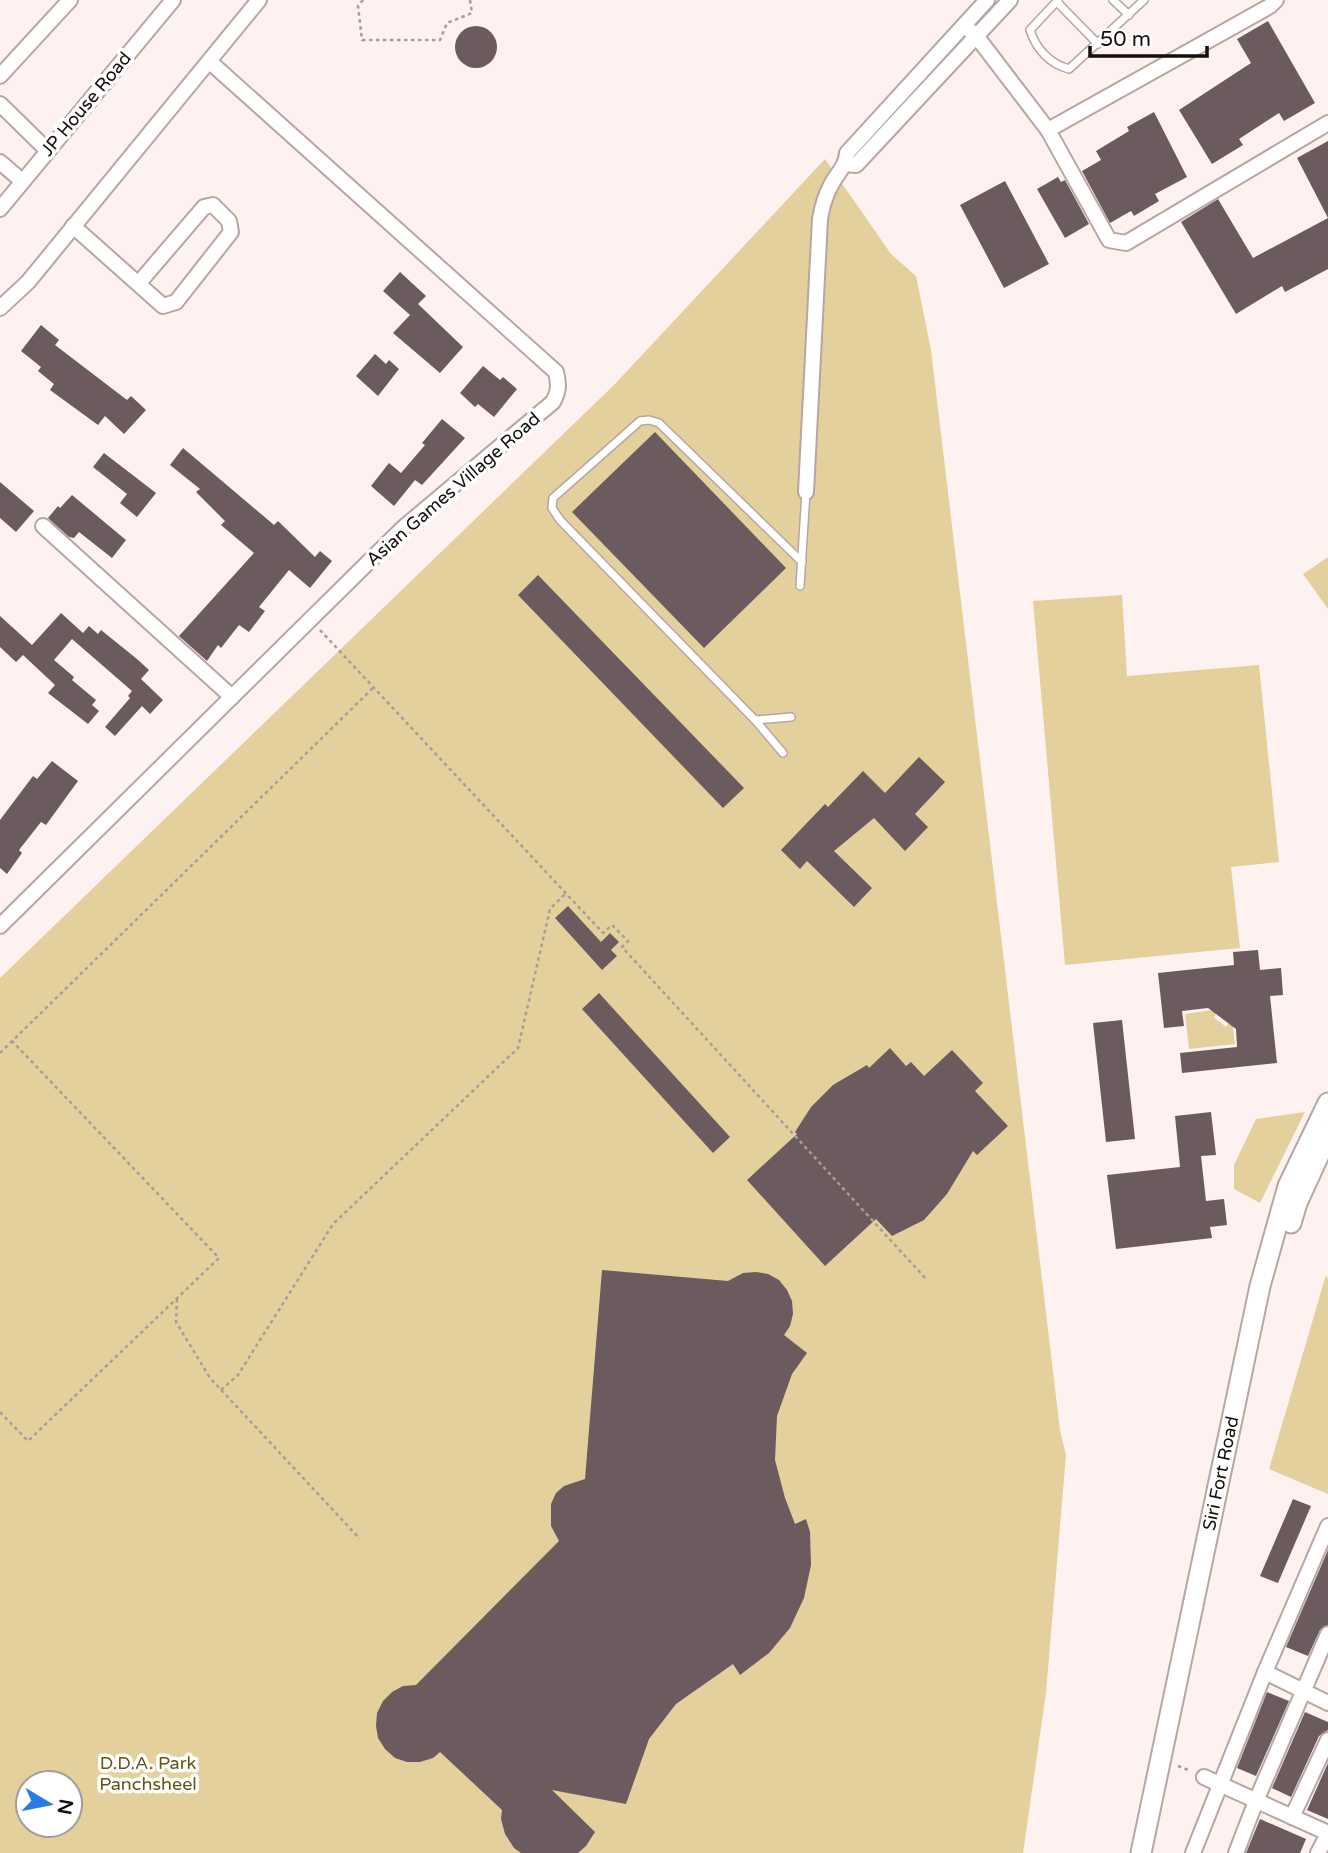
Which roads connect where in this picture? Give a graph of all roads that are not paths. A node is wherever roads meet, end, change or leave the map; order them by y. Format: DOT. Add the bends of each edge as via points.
graph roads {
  1 [pos="69,0"];
  2 [pos="173,0"];
  3 [pos="259,0"];
  4 [pos="987,0"];
  5 [pos="1010,0"];
  6 [pos="1114,0"];
  7 [pos="1144,0"];
  8 [pos="1276,0"];
  9 [pos="1058,1"];
  10 [pos="1129,15"];
  11 [pos="965,26"];
  12 [pos="976,37"];
  13 [pos="1098,44"];
  14 [pos="210,62"];
  15 [pos="0,76"];
  16 [pos="0,104"];
  17 [pos="1328,123"];
  18 [pos="1048,130"];
  19 [pos="47,150"];
  20 [pos="0,162"];
  21 [pos="846,164"];
  22 [pos="22,181"];
  23 [pos="0,209"];
  24 [pos="73,226"];
  25 [pos="138,284"];
  26 [pos="0,309"];
  27 [pos="806,492"];
  28 [pos="43,526"];
  29 [pos="802,562"];
  30 [pos="800,586"];
  31 [pos="232,698"];
  32 [pos="791,717"];
  33 [pos="755,720"];
  34 [pos="783,753"];
  35 [pos="0,926"];
  36 [pos="1328,1102"];
  37 [pos="1328,1135"];
  38 [pos="1328,1526"];
  39 [pos="1328,1634"];
  40 [pos="1265,1672"];
  41 [pos="1304,1691"];
  42 [pos="1328,1703"];
  43 [pos="1328,1740"];
  44 [pos="1204,1777"];
  45 [pos="1219,1784"];
  46 [pos="1256,1801"];
  47 [pos="1293,1817"];
  48 [pos="1328,1834"];
  49 [pos="1141,1853"];
  50 [pos="1153,1853"];
  51 [pos="1193,1853"];
  52 [pos="1236,1853"];
  53 [pos="1318,1853"];
  1 -- 15 [label="street"];
  2 -- 19 [label="street, JP House Road"];
  3 -- 14 [label="street"];
  4 -- 11 [label="street"];
  5 -- 12 [label="street"];
  6 -- 10 [label="lane"];
  7 -- 10 [label="lane"];
  8 -- 18 [label="street"];
  9 -- 13 [label="lane"];
  9 -- 13 [label="lane" via="1030,30 1035,45 1058,66 1069,69"];
  10 -- 13 [label="lane"];
  11 -- 12 [label="street"];
  11 -- 21 [label="street" via="847,153"];
  12 -- 18 [label="street"];
  12 -- 21 [label="street" via="856,164"];
  14 -- 24 [label="street"];
  14 -- 31 [label="street, Asian Games Village Road" via="556,372 559,383 553,402 403,528"];
  16 -- 19 [label="street"];
  17 -- 18 [label="street" via="1121,244 1109,240"];
  19 -- 22 [label="street, JP House Road"];
  20 -- 22 [label="street"];
  21 -- 27 [label="street" via="829,187 820,219"];
  22 -- 23 [label="street, JP House Road"];
  24 -- 25 [label="street"];
  24 -- 26 [label="street"];
  25 -- 25 [label="street" via="163,306 176,302 231,232 229,221 213,205 204,207"];
  27 -- 29 [label="lane"];
  28 -- 31 [label="street"];
  29 -- 30 [label="lane"];
  29 -- 33 [label="lane" via="659,423 649,420 640,421 552,498 560,520"];
  31 -- 35 [label="street, Asian Games Village Road"];
  32 -- 33 [label="lane"];
  33 -- 34 [label="lane"];
  36 -- 49 [label="street, Siri Fort Road" via="1288,1186 1259,1286"];
  37 -- 50 [label="street, Siri Fort Road" via="1297,1203 1268,1303"];
  38 -- 40 [label="street"];
  39 -- 41 [label="street"];
  40 -- 41 [label="street"];
  40 -- 45 [label="street"];
  41 -- 42 [label="street"];
  41 -- 46 [label="street"];
  43 -- 47 [label="street"];
  44 -- 45 [label="street"];
  45 -- 46 [label="street"];
  45 -- 51 [label="street"];
  46 -- 47 [label="street"];
  46 -- 52 [label="street"];
  47 -- 48 [label="street"];
  48 -- 53 [label="street"];
}
